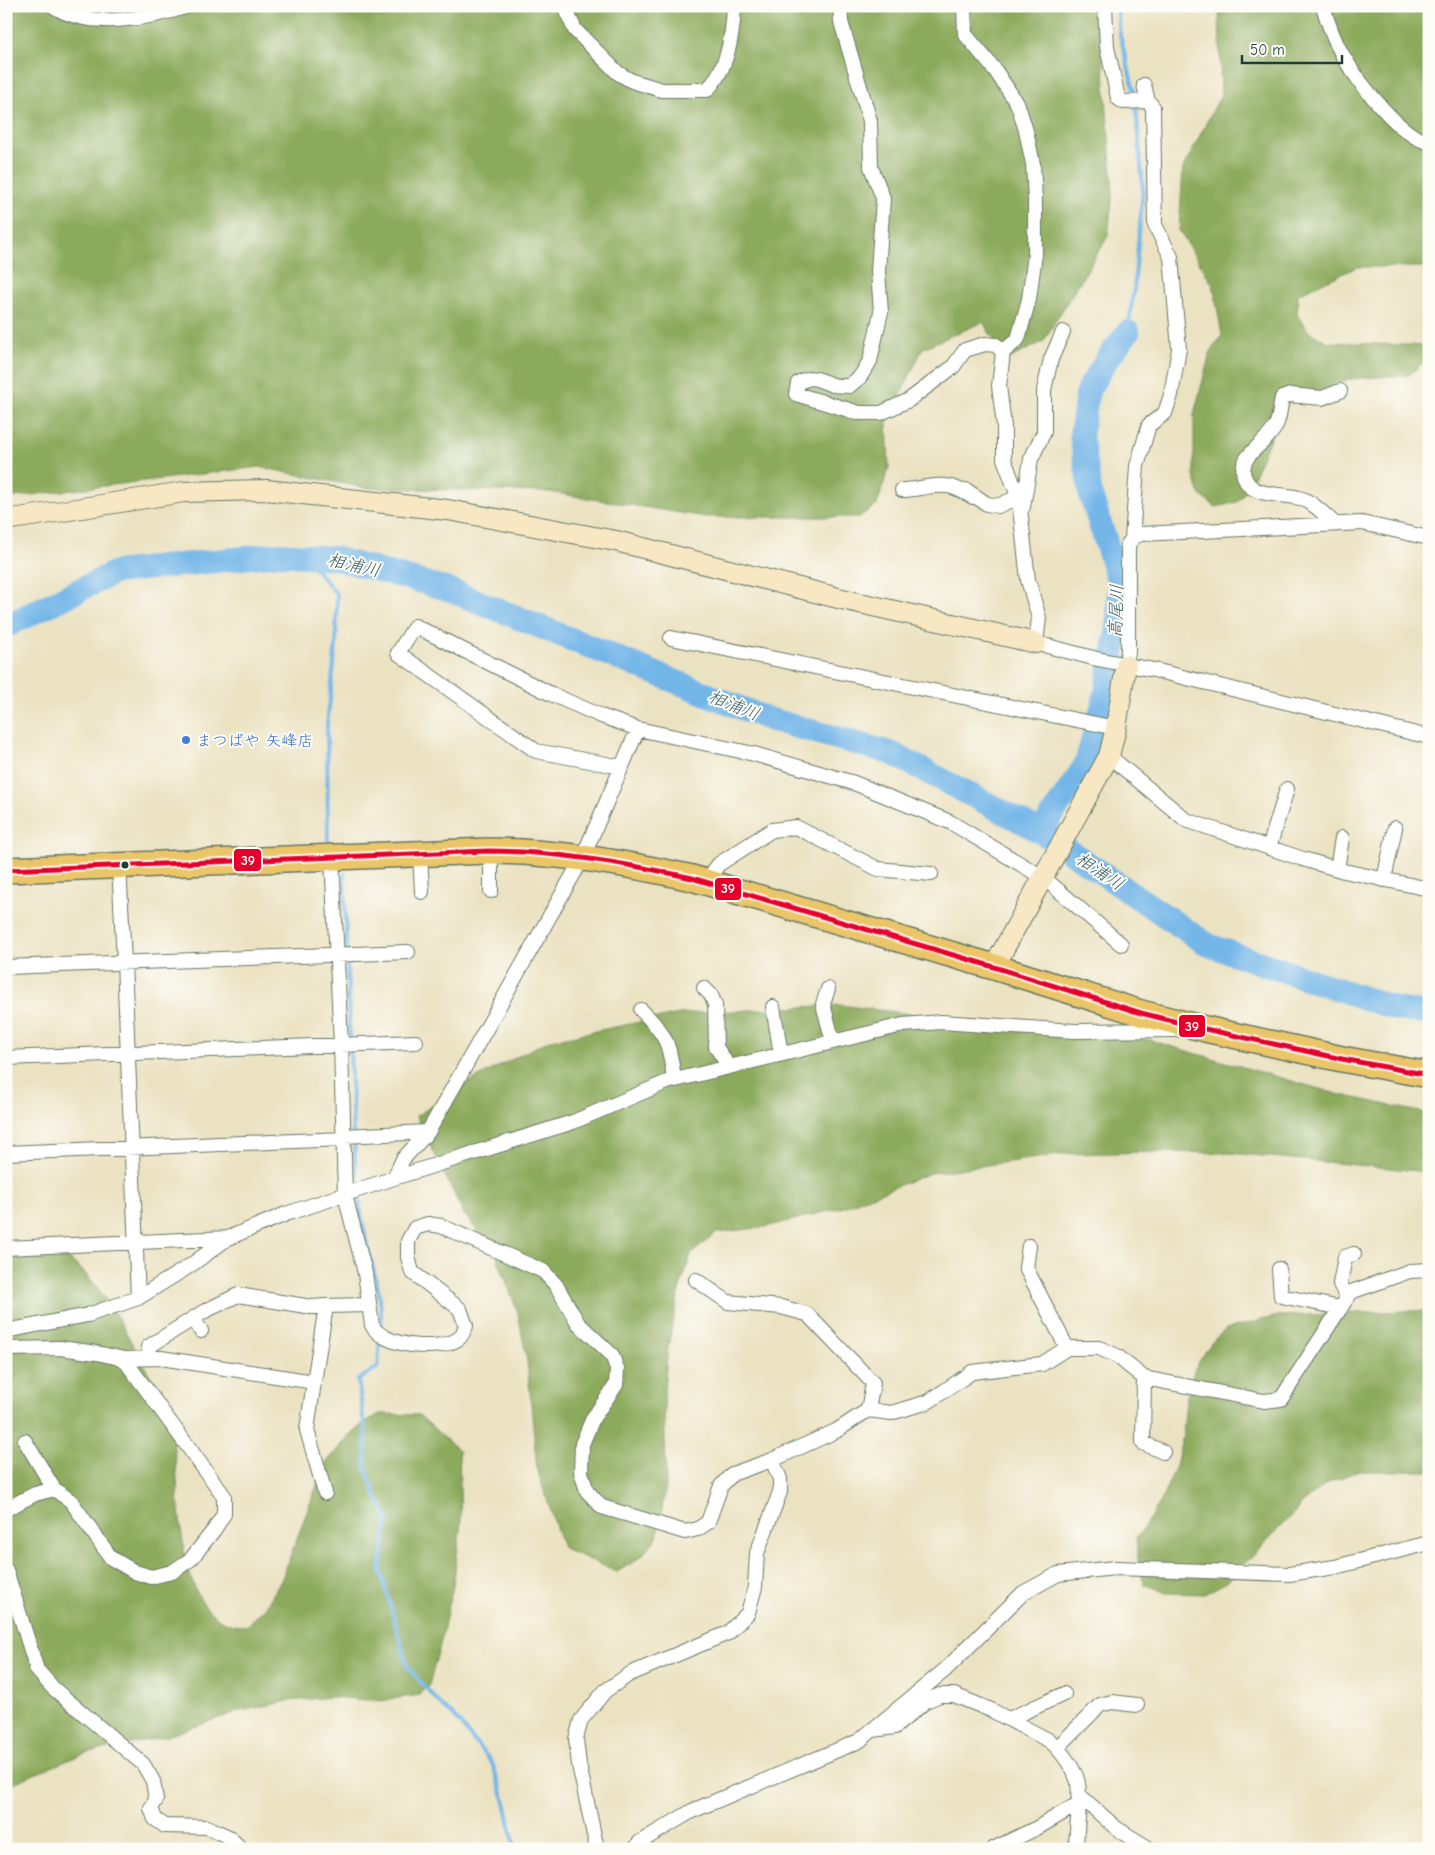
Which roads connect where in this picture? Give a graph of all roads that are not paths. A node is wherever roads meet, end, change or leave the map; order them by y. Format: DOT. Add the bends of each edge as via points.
graph roads {
  1 [pos="53,6"];
  2 [pos="188,6"];
  3 [pos="564,6"];
  4 [pos="734,6"];
  5 [pos="840,6"];
  6 [pos="964,6"];
  7 [pos="1105,6"];
  8 [pos="1323,6"];
  9 [pos="1144,85"];
  10 [pos="1146,101"];
  11 [pos="1429,142"];
  12 [pos="1063,332"];
  13 [pos="1003,352"];
  14 [pos="1340,391"];
  15 [pos="955,482"];
  16 [pos="902,490"];
  17 [pos="973,497"];
  18 [pos="1018,497"];
  19 [pos="1022,515"];
  20 [pos="6,520"];
  21 [pos="1335,524"];
  22 [pos="1429,538"];
  23 [pos="1132,540"];
  24 [pos="671,638"];
  25 [pos="1036,643"];
  26 [pos="1120,664"];
  27 [pos="1111,727"];
  28 [pos="638,729"];
  29 [pos="1429,737"];
  30 [pos="1109,756"];
  31 [pos="622,767"];
  32 [pos="1287,789"];
  33 [pos="1395,828"];
  34 [pos="1342,838"];
  35 [pos="1269,848"];
  36 [pos="491,851"];
  37 [pos="420,853"];
  38 [pos="332,858"];
  39 [pos="582,859"];
  40 [pos="118,865"];
  41 [pos="1337,869"];
  42 [pos="6,870"];
  43 [pos="931,874"];
  44 [pos="1046,874"];
  45 [pos="1384,880"];
  46 [pos="705,882"];
  47 [pos="1429,889"];
  48 [pos="491,891"];
  49 [pos="422,892"];
  50 [pos="1121,944"];
  51 [pos="408,952"];
  52 [pos="338,954"];
  53 [pos="124,962"];
  54 [pos="6,967"];
  55 [pos="994,967"];
  56 [pos="704,988"];
  57 [pos="828,988"];
  58 [pos="773,1007"];
  59 [pos="641,1010"];
  60 [pos="1205,1029"];
  61 [pos="416,1042"];
  62 [pos="833,1042"];
  63 [pos="342,1044"];
  64 [pos="128,1053"];
  65 [pos="781,1054"];
  66 [pos="6,1058"];
  67 [pos="729,1067"];
  68 [pos="1429,1075"];
  69 [pos="674,1080"];
  70 [pos="428,1132"];
  71 [pos="345,1137"];
  72 [pos="131,1149"];
  73 [pos="6,1154"];
  74 [pos="394,1178"];
  75 [pos="347,1194"];
  76 [pos="228,1238"];
  77 [pos="136,1243"];
  78 [pos="1029,1246"];
  79 [pos="6,1248"];
  80 [pos="1354,1254"];
  81 [pos="1280,1269"];
  82 [pos="1429,1270"];
  83 [pos="696,1280"];
  84 [pos="138,1298"];
  85 [pos="1344,1303"];
  86 [pos="369,1305"];
  87 [pos="326,1306"];
  88 [pos="6,1331"];
  89 [pos="148,1348"];
  90 [pos="1067,1348"];
  91 [pos="6,1349"];
  92 [pos="124,1359"];
  93 [pos="1144,1378"];
  94 [pos="314,1382"];
  95 [pos="868,1410"];
  96 [pos="25,1441"];
  97 [pos="1163,1452"];
  98 [pos="772,1460"];
  99 [pos="54,1489"];
  100 [pos="326,1493"];
  101 [pos="6,1509"];
  102 [pos="1429,1543"];
  103 [pos="6,1570"];
  104 [pos="1064,1694"];
  105 [pos="1137,1705"];
  106 [pos="1009,1719"];
  107 [pos="872,1730"];
  108 [pos="1058,1747"];
  109 [pos="1078,1799"];
  110 [pos="241,1849"];
  111 [pos="597,1849"];
  112 [pos="634,1849"];
  113 [pos="994,1849"];
  114 [pos="1076,1849"];
  115 [pos="1150,1849"];
  1 -- 2 [label="street" via="64,14 122,21"];
  3 -- 4 [label="street" via="575,30 618,73 632,82 662,90 707,90 722,68 733,27"];
  5 -- 13 [label="street" via="841,22 870,121 871,167 884,198 878,272 881,312 870,361 860,377 849,386 834,385 820,378 806,378 798,383 796,394 859,413 881,413 908,400 953,368 965,350 985,344 996,345"];
  6 -- 13 [label="street" via="965,34 995,70 1018,105 1032,164 1035,254 1029,299 1018,339"];
  7 -- 10 [label="street" via="1107,47 1118,98 1124,102"];
  8 -- 11 [label="street" via="1329,28 1344,58 1381,107 1420,141"];
  9 -- 10 [label="street"];
  10 -- 23 [label="street" via="1153,107 1154,225 1170,257 1179,349 1172,395 1165,414 1149,424 1137,466"];
  12 -- 19 [label="street" via="1051,359 1044,390 1044,432 1032,459"];
  13 -- 18 [label="street" via="999,386 1004,460"];
  14 -- 21 [label="street" via="1322,398 1290,395 1282,398 1276,426 1267,440 1247,456 1242,469 1246,481 1256,490 1305,499"];
  15 -- 17 [label="street"];
  16 -- 17 [label="street" via="949,486"];
  17 -- 18 [label="street" via="998,506"];
  18 -- 19 [label="street"];
  19 -- 25 [label="street" via="1028,580 1039,618"];
  20 -- 25 [label="street" via="184,492 266,490 448,510 616,541 842,599"];
  21 -- 22 [label="street" via="1362,523"];
  21 -- 23 [label="street" via="1148,533"];
  23 -- 26 [label="street" via="1128,544 1128,650"];
  24 -- 27 [label="street"];
  25 -- 26 [label="street"];
  26 -- 27 [label="street"];
  26 -- 29 [label="street"];
  27 -- 30 [label="street"];
  28 -- 31 [label="street"];
  28 -- 31 [label="street" via="551,694 415,626 398,653 536,751"];
  28 -- 44 [label="street" via="754,754 854,783 950,822"];
  30 -- 35 [label="street" via="1186,820"];
  30 -- 44 [label="street"];
  31 -- 39 [label="street"];
  32 -- 35 [label="street"];
  33 -- 45 [label="street"];
  34 -- 41 [label="street"];
  35 -- 41 [label="street"];
  36 -- 37 [label="highway"];
  36 -- 39 [label="highway"];
  36 -- 48 [label="street"];
  37 -- 38 [label="highway"];
  37 -- 49 [label="street"];
  38 -- 40 [label="highway"];
  38 -- 52 [label="street"];
  39 -- 46 [label="highway" via="645,867"];
  39 -- 70 [label="street"];
  40 -- 42 [label="highway"];
  40 -- 53 [label="street"];
  41 -- 45 [label="street"];
  43 -- 46 [label="street" via="878,869 796,827 786,827 772,830 719,864"];
  44 -- 50 [label="street"];
  44 -- 55 [label="street"];
  45 -- 47 [label="street"];
  46 -- 55 [label="highway"];
  51 -- 52 [label="street"];
  52 -- 53 [label="street"];
  52 -- 63 [label="street"];
  53 -- 54 [label="street"];
  53 -- 64 [label="street"];
  55 -- 60 [label="highway" via="1141,1013"];
  56 -- 67 [label="street" via="715,1005 716,1047"];
  57 -- 62 [label="street" via="823,1004"];
  58 -- 65 [label="street"];
  59 -- 69 [label="street" via="665,1037 671,1053"];
  60 -- 62 [label="street" via="1074,1031 940,1022 903,1025"];
  60 -- 68 [label="highway"];
  61 -- 63 [label="street"];
  62 -- 65 [label="street"];
  63 -- 64 [label="street"];
  63 -- 71 [label="street"];
  64 -- 66 [label="street"];
  64 -- 72 [label="street"];
  65 -- 67 [label="street"];
  67 -- 69 [label="street"];
  69 -- 74 [label="street" via="573,1122"];
  70 -- 71 [label="street"];
  70 -- 74 [label="street" via="403,1160"];
  71 -- 72 [label="street"];
  71 -- 75 [label="street"];
  72 -- 73 [label="street"];
  72 -- 77 [label="street"];
  74 -- 75 [label="street"];
  75 -- 76 [label="street"];
  75 -- 86 [label="street"];
  76 -- 77 [label="street"];
  76 -- 84 [label="street"];
  77 -- 79 [label="street"];
  77 -- 84 [label="street"];
  78 -- 90 [label="street" via="1026,1268"];
  80 -- 85 [label="street" via="1345,1257 1340,1284"];
  81 -- 85 [label="street" via="1281,1296"];
  82 -- 85 [label="street" via="1410,1271 1351,1292"];
  83 -- 95 [label="street" via="728,1302 781,1307 807,1314 873,1383"];
  84 -- 88 [label="street" via="88,1315"];
  85 -- 93 [label="street" via="1281,1399 1264,1401"];
  86 -- 87 [label="street"];
  86 -- 98 [label="street" via="374,1330 388,1339 414,1347 445,1345 460,1339 466,1326 460,1309 412,1272 408,1241 415,1228 428,1224 441,1226 543,1270 556,1285 578,1323 612,1355 617,1369 616,1385 593,1418 582,1444 581,1472 586,1491 602,1507 685,1532 698,1529 708,1522 721,1486 732,1474"];
  87 -- 89 [label="street" via="312,1307 238,1295 196,1325"];
  87 -- 94 [label="street"];
  90 -- 93 [label="street" via="1099,1348 1117,1356"];
  90 -- 95 [label="street" via="1042,1364 972,1372 928,1402 890,1413"];
  91 -- 92 [label="street" via="60,1348"];
  92 -- 94 [label="street" via="161,1358"];
  92 -- 99 [label="street" via="224,1496 224,1514 191,1559 172,1572 150,1577 134,1572 111,1558 71,1500"];
  93 -- 97 [label="street" via="1143,1443"];
  94 -- 100 [label="street" via="308,1430"];
  95 -- 98 [label="street" via="836,1431"];
  96 -- 99 [label="street"];
  98 -- 111 [label="street" via="780,1479 780,1492 757,1552 755,1588 748,1613 728,1634 630,1674 604,1691 581,1720 576,1738 578,1765"];
  99 -- 101 [label="street" via="34,1494"];
  102 -- 107 [label="street" via="1335,1567 1289,1574 1115,1568 1058,1574 1024,1593 945,1670"];
  103 -- 110 [label="street" via="37,1670 53,1688 143,1764 154,1781 156,1800 151,1808 155,1820 165,1826 207,1827 229,1837"];
  104 -- 106 [label="street"];
  105 -- 108 [label="street" via="1112,1702 1100,1705"];
  106 -- 107 [label="street" via="954,1695 940,1695 926,1701 895,1727"];
  106 -- 108 [label="street"];
  107 -- 112 [label="street" via="858,1741 692,1811 640,1842"];
  108 -- 109 [label="street" via="1077,1778"];
  109 -- 113 [label="street" via="1037,1828"];
  109 -- 114 [label="street"];
  109 -- 115 [label="street"];
}
